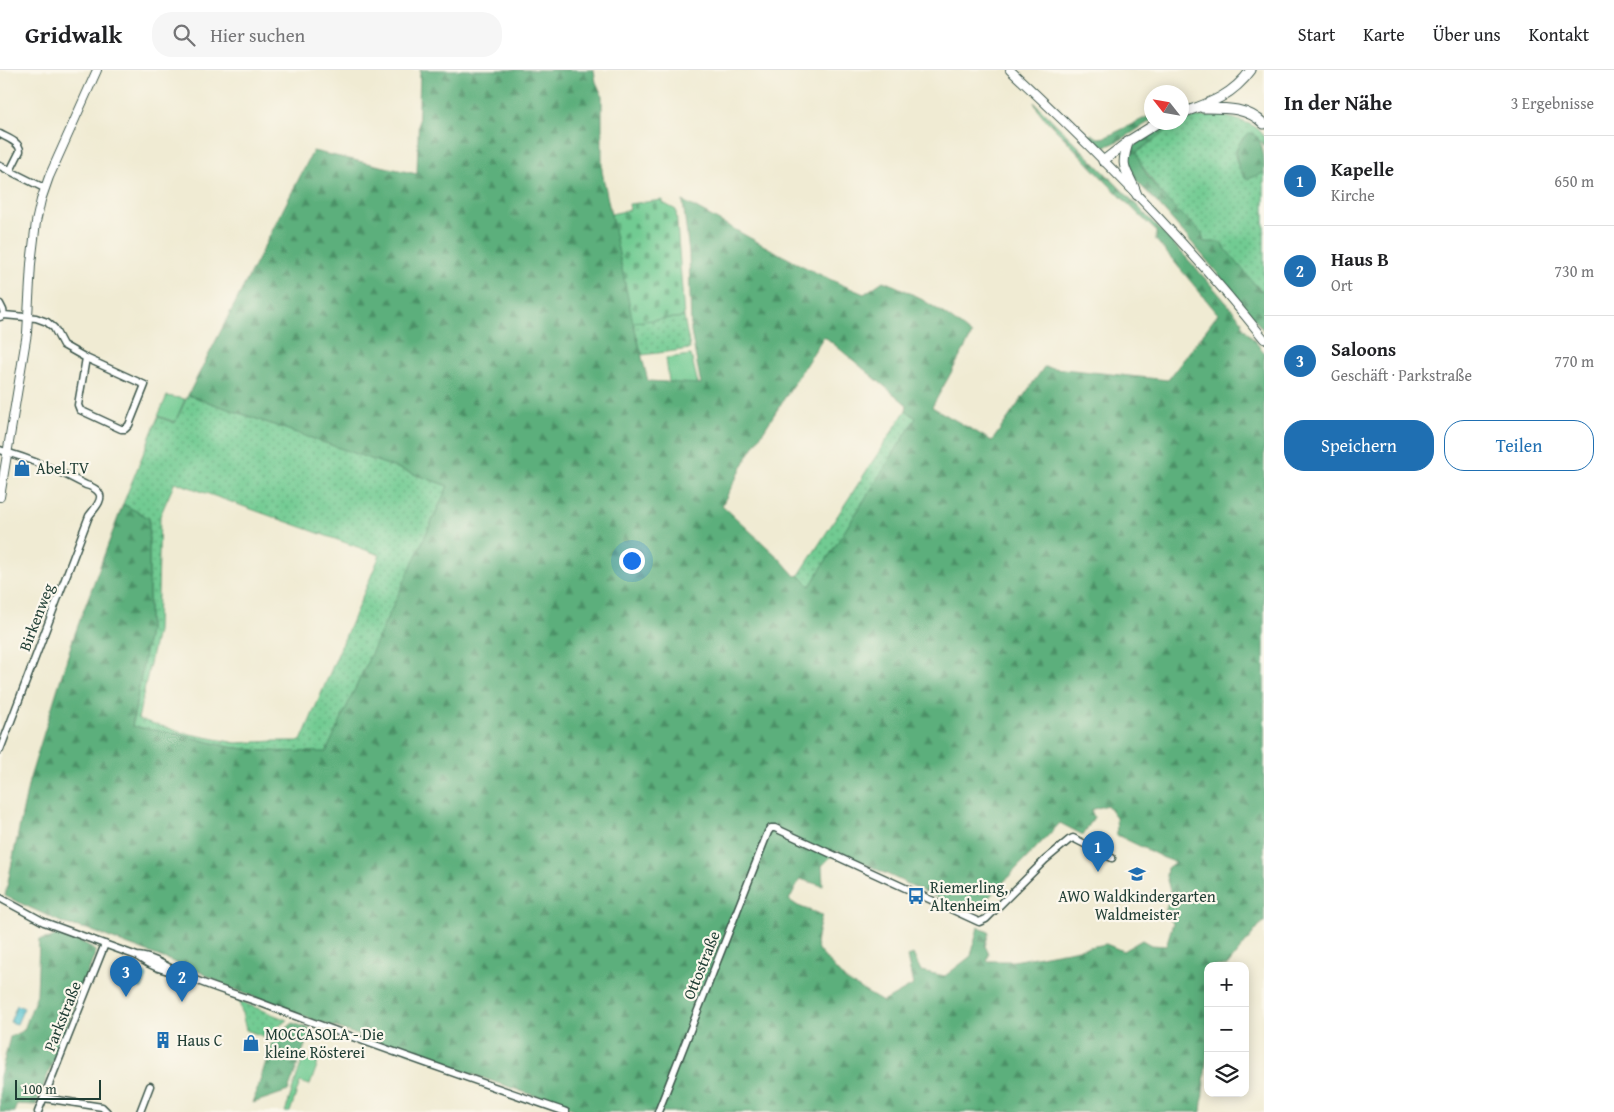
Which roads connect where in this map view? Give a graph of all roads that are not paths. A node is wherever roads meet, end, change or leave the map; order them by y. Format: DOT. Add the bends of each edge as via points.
graph roads {
  1 [pos="96,70"];
  2 [pos="1010,70"];
  3 [pos="1251,70"];
  4 [pos="1195,108"];
  5 [pos="1189,110"];
  6 [pos="1264,124"];
  7 [pos="1146,130"];
  8 [pos="0,134"];
  9 [pos="1130,140"];
  10 [pos="1103,161"];
  11 [pos="0,166"];
  12 [pos="10,171"];
  13 [pos="44,188"];
  14 [pos="1137,195"];
  15 [pos="0,304"];
  16 [pos="2,316"];
  17 [pos="29,317"];
  18 [pos="1264,339"];
  19 [pos="86,358"];
  20 [pos="4,451"];
  21 [pos="0,497"];
  22 [pos="0,750"];
  23 [pos="1112,858"];
  24 [pos="0,898"];
  25 [pos="105,944"];
  26 [pos="150,1086"];
  27 [pos="44,1098"];
  28 [pos="38,1112"];
  29 [pos="107,1112"];
  30 [pos="140,1112"];
  31 [pos="566,1112"];
  32 [pos="658,1112"];
  1 -- 13 [label="main road"];
  2 -- 10 [label="main road"];
  3 -- 4 [label="highway" via="1230,93"];
  4 -- 5 [label="highway"];
  4 -- 6 [label="highway" via="1234,108 1247,112"];
  7 -- 9 [label="highway"];
  8 -- 12 [label="street" via="20,147"];
  9 -- 10 [label="highway"];
  9 -- 14 [label="highway" via="1123,159"];
  10 -- 14 [label="main road"];
  11 -- 12 [label="street"];
  12 -- 13 [label="street"];
  13 -- 17 [label="main road" via="32,241"];
  14 -- 18 [label="main road" via="1183,243"];
  15 -- 16 [label="street"];
  16 -- 17 [label="street"];
  17 -- 19 [label="street" via="47,322 63,345"];
  17 -- 20 [label="main road" via="22,374"];
  19 -- 19 [label="street" via="145,386 125,429 80,410 78,405"];
  20 -- 21 [label="main road"];
  20 -- 22 [label="street, Birkenweg" via="68,475 97,490 100,500 89,516"];
  23 -- 32 [label="street, Ottostraße" via="1073,838 979,922 770,828"];
  24 -- 25 [label="street" via="44,922"];
  25 -- 27 [label="street, Parkstraße"];
  25 -- 31 [label="street" via="169,972 178,972 341,1034"];
  26 -- 30 [label="street"];
  27 -- 28 [label="street, Parkstraße"];
  27 -- 29 [label="street" via="102,1108"];
}
